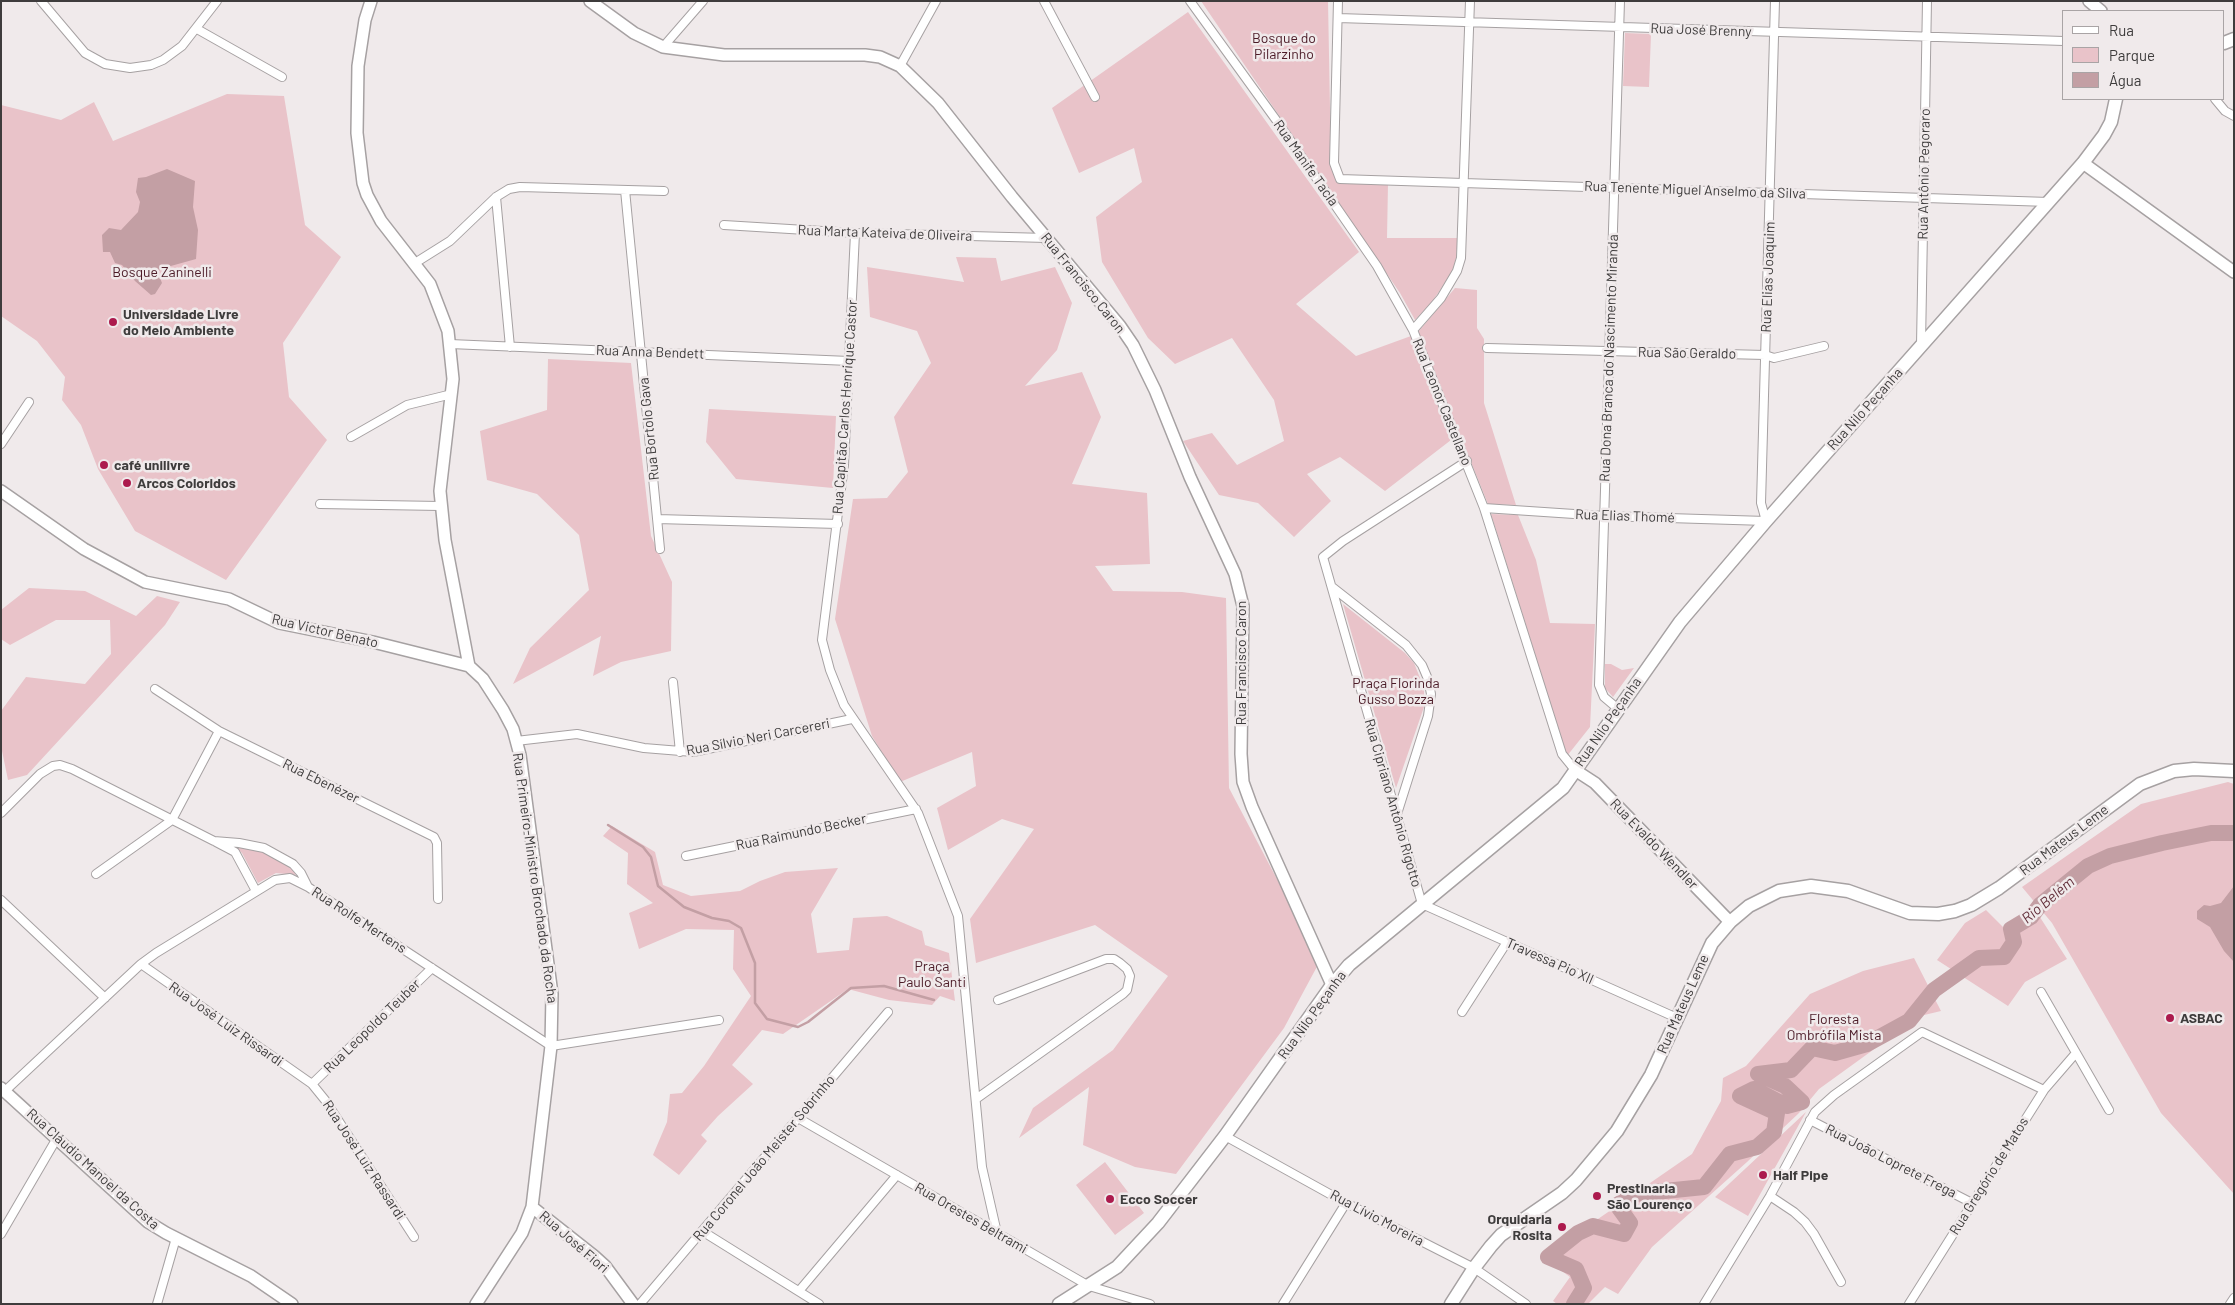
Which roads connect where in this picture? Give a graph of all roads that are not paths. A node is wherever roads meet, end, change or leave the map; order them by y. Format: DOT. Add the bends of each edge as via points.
graph roads {
  1 [pos="41,1"];
  2 [pos="217,1"];
  3 [pos="371,1"];
  4 [pos="590,1"];
  5 [pos="703,1"];
  6 [pos="936,1"];
  7 [pos="1044,1"];
  8 [pos="1190,1"];
  9 [pos="1338,1"];
  10 [pos="1470,1"];
  11 [pos="1620,1"];
  12 [pos="1775,1"];
  13 [pos="1927,1"];
  14 [pos="2089,1"];
  15 [pos="2100,10"];
  16 [pos="1338,18"];
  17 [pos="1469,22"];
  18 [pos="1619,27"];
  19 [pos="197,30"];
  20 [pos="1774,32"];
  21 [pos="1926,37"];
  22 [pos="2062,41"];
  23 [pos="663,47"];
  24 [pos="900,66"];
  25 [pos="282,77"];
  26 [pos="1095,97"];
  27 [pos="2116,100"];
  28 [pos="2216,100"];
  29 [pos="2234,116"];
  30 [pos="2083,163"];
  31 [pos="1465,183"];
  32 [pos="1614,188"];
  33 [pos="625,190"];
  34 [pos="664,191"];
  35 [pos="1770,193"];
  36 [pos="496,197"];
  37 [pos="1924,198"];
  38 [pos="2049,202"];
  39 [pos="724,225"];
  40 [pos="855,233"];
  41 [pos="1047,238"];
  42 [pos="415,263"];
  43 [pos="2234,272"];
  44 [pos="1413,330"];
  45 [pos="450,344"];
  46 [pos="510,346"];
  47 [pos="1824,346"];
  48 [pos="1921,347"];
  49 [pos="1488,348"];
  50 [pos="1609,351"];
  51 [pos="641,352"];
  52 [pos="1765,355"];
  53 [pos="849,361"];
  54 [pos="452,394"];
  55 [pos="29,402"];
  56 [pos="351,437"];
  57 [pos="1,444"];
  58 [pos="1467,461"];
  59 [pos="1,491"];
  60 [pos="320,504"];
  61 [pos="440,506"];
  62 [pos="1484,508"];
  63 [pos="1604,516"];
  64 [pos="658,519"];
  65 [pos="1766,521"];
  66 [pos="838,524"];
  67 [pos="660,549"];
  68 [pos="1332,587"];
  69 [pos="469,666"];
  70 [pos="673,682"];
  71 [pos="155,689"];
  72 [pos="1617,708"];
  73 [pos="852,719"];
  74 [pos="219,731"];
  75 [pos="516,741"];
  76 [pos="680,752"];
  77 [pos="1575,770"];
  78 [pos="2234,771"];
  79 [pos="916,809"];
  80 [pos="1,813"];
  81 [pos="1397,816"];
  82 [pos="172,820"];
  83 [pos="214,841"];
  84 [pos="686,856"];
  85 [pos="96,874"];
  86 [pos="308,886"];
  87 [pos="256,891"];
  88 [pos="438,899"];
  89 [pos="1,900"];
  90 [pos="1422,904"];
  91 [pos="1730,922"];
  92 [pos="1507,942"];
  93 [pos="141,964"];
  94 [pos="432,968"];
  95 [pos="1332,985"];
  96 [pos="2041,992"];
  97 [pos="104,998"];
  98 [pos="998,1000"];
  99 [pos="888,1012"];
  100 [pos="1462,1012"];
  101 [pos="1677,1018"];
  102 [pos="719,1020"];
  103 [pos="551,1046"];
  104 [pos="2076,1053"];
  105 [pos="312,1084"];
  106 [pos="3,1090"];
  107 [pos="2044,1090"];
  108 [pos="976,1099"];
  109 [pos="2109,1110"];
  110 [pos="798,1118"];
  111 [pos="1810,1120"];
  112 [pos="1225,1136"];
  113 [pos="57,1138"];
  114 [pos="897,1175"];
  115 [pos="1770,1196"];
  116 [pos="1346,1202"];
  117 [pos="1972,1203"];
  118 [pos="532,1207"];
  119 [pos="3,1229"];
  120 [pos="702,1231"];
  121 [pos="997,1233"];
  122 [pos="176,1238"];
  123 [pos="414,1238"];
  124 [pos="1474,1268"];
  125 [pos="1841,1282"];
  126 [pos="1089,1286"];
  127 [pos="799,1291"];
  128 [pos="2234,1298"];
  129 [pos="157,1304"];
  130 [pos="292,1304"];
  131 [pos="476,1304"];
  132 [pos="633,1304"];
  133 [pos="640,1304"];
  134 [pos="819,1304"];
  135 [pos="1059,1304"];
  136 [pos="1150,1304"];
  137 [pos="1284,1304"];
  138 [pos="1451,1304"];
  139 [pos="1526,1304"];
  140 [pos="1704,1304"];
  141 [pos="1909,1304"];
  142 [pos="2230,1304"];
  1 -- 19 [label="street" via="85,53 94,60 116,67 140,68 162,60"];
  2 -- 19 [label="street"];
  3 -- 42 [label="street" via="358,66 357,133 363,183 374,209"];
  4 -- 23 [label="street, Rua Francisco Caron" via="634,33"];
  5 -- 23 [label="street"];
  6 -- 24 [label="street"];
  7 -- 26 [label="street"];
  8 -- 44 [label="street, Rua Manife Tacla" via="1377,266"];
  9 -- 16 [label="street"];
  10 -- 17 [label="street, Rua Leonor Castellano"];
  11 -- 18 [label="street, Rua Dona Branca do Nascimento Miranda"];
  12 -- 20 [label="street, Rua Elias Joaquim"];
  13 -- 21 [label="street, Rua Antônio Pegoraro"];
  14 -- 15 [label="street"];
  16 -- 17 [label="street, Rua José Brenny"];
  16 -- 31 [label="street, Rua Tenente Miguel Anselmo da Silva" via="1334,163 1340,179"];
  17 -- 18 [label="street, Rua José Brenny"];
  17 -- 31 [label="street, Rua Leonor Castellano"];
  18 -- 20 [label="street, Rua José Brenny"];
  18 -- 32 [label="street, Rua Dona Branca do Nascimento Miranda"];
  19 -- 25 [label="street"];
  20 -- 21 [label="street, Rua José Brenny"];
  20 -- 35 [label="street, Rua Elias Joaquim"];
  21 -- 22 [label="street, Rua José Brenny"];
  21 -- 37 [label="street, Rua Antônio Pegoraro"];
  23 -- 24 [label="street, Rua Francisco Caron" via="742,56 865,55 880,57"];
  24 -- 41 [label="street, Rua Francisco Caron" via="938,103"];
  27 -- 30 [label="main road, Rua Nilo Peçanha" via="2104,135"];
  28 -- 29 [label="street"];
  30 -- 38 [label="main road, Rua Nilo Peçanha"];
  30 -- 43 [label="street"];
  31 -- 32 [label="street, Rua Tenente Miguel Anselmo da Silva"];
  31 -- 44 [label="street, Rua Leonor Castellano" via="1463,246 1457,271 1442,298"];
  32 -- 35 [label="street, Rua Tenente Miguel Anselmo da Silva"];
  32 -- 50 [label="street, Rua Dona Branca do Nascimento Miranda"];
  33 -- 34 [label="street"];
  33 -- 36 [label="street" via="514,188"];
  33 -- 51 [label="street, Rua Bortolo Gava"];
  35 -- 37 [label="street, Rua Tenente Miguel Anselmo da Silva"];
  35 -- 52 [label="street, Rua Elias Joaquim"];
  36 -- 42 [label="street" via="457,236"];
  36 -- 46 [label="street"];
  37 -- 38 [label="street, Rua Tenente Miguel Anselmo da Silva"];
  37 -- 48 [label="street, Rua Antônio Pegoraro"];
  38 -- 48 [label="main road, Rua Nilo Peçanha"];
  39 -- 40 [label="street, Rua Marta Kateiva de Oliveira"];
  40 -- 41 [label="street, Rua Marta Kateiva de Oliveira"];
  40 -- 53 [label="street, Rua Capitão Carlos Henrique Castor"];
  41 -- 95 [label="street, Rua Francisco Caron" via="1106,307 1133,345 1235,574 1243,606 1241,754 1244,782 1252,807"];
  42 -- 45 [label="street" via="435,293"];
  44 -- 58 [label="street, Rua Leonor Castellano"];
  45 -- 46 [label="street, Rua Anna Bendett"];
  45 -- 54 [label="street"];
  46 -- 51 [label="street, Rua Anna Bendett"];
  47 -- 52 [label="street, Rua São Geraldo" via="1778,357"];
  48 -- 65 [label="main road, Rua Nilo Peçanha"];
  49 -- 50 [label="street, Rua São Geraldo"];
  50 -- 52 [label="street, Rua São Geraldo"];
  50 -- 63 [label="street, Rua Dona Branca do Nascimento Miranda"];
  51 -- 53 [label="street, Rua Anna Bendett"];
  51 -- 64 [label="street, Rua Bortolo Gava"];
  52 -- 65 [label="street, Rua Elias Joaquim" via="1761,503"];
  53 -- 66 [label="street, Rua Capitão Carlos Henrique Castor"];
  54 -- 56 [label="street" via="407,405"];
  54 -- 61 [label="street"];
  55 -- 57 [label="street"];
  58 -- 62 [label="street, Rua Leonor Castellano"];
  58 -- 68 [label="street, Rua Cipriano Antônio Rigotto" via="1343,540 1323,557"];
  59 -- 69 [label="street, Rua Victor Benato" via="84,549 144,582 229,599 279,623"];
  60 -- 61 [label="street"];
  61 -- 69 [label="street"];
  62 -- 63 [label="street, Rua Elias Thomé"];
  62 -- 77 [label="street, Rua Leonor Castellano" via="1562,754"];
  63 -- 65 [label="street, Rua Elias Thomé"];
  63 -- 72 [label="street, Rua Dona Branca do Nascimento Miranda" via="1599,686 1604,697"];
  64 -- 66 [label="street"];
  64 -- 67 [label="street, Rua Bortolo Gava"];
  65 -- 72 [label="main road, Rua Nilo Peçanha" via="1680,622"];
  66 -- 73 [label="street, Rua Capitão Carlos Henrique Castor" via="822,640 837,688"];
  68 -- 81 [label="street, Rua Cipriano Antônio Rigotto"];
  68 -- 81 [label="street" via="1406,645 1422,665 1428,679 1431,694 1428,716"];
  69 -- 75 [label="street, Rua Primeiro-Ministro Brochado da Rocha" via="483,679 503,710"];
  70 -- 76 [label="street"];
  71 -- 74 [label="street, Rua Ebenézer"];
  72 -- 77 [label="main road, Rua Nilo Peçanha"];
  73 -- 76 [label="street, Rua Sílvio Neri Carcereri" via="706,750"];
  73 -- 79 [label="street, Rua Capitão Carlos Henrique Castor"];
  74 -- 82 [label="street"];
  74 -- 88 [label="street, Rua Ebenézer" via="434,837 437,843"];
  75 -- 76 [label="street, Rua Sílvio Neri Carcereri" via="577,734"];
  75 -- 103 [label="street, Rua Primeiro-Ministro Brochado da Rocha" via="551,982"];
  77 -- 90 [label="main road, Rua Nilo Peçanha" via="1558,792"];
  77 -- 91 [label="street, Rua Evaldo Wendler" via="1595,783"];
  78 -- 91 [label="main road, Rua Mateus Leme" via="2174,771 2140,784 2000,888 1955,911 1910,913 1848,891 1811,886 1779,891 1763,898"];
  79 -- 84 [label="street, Rua Raimundo Becker"];
  79 -- 108 [label="street, Rua Capitão Carlos Henrique Castor" via="958,916"];
  80 -- 82 [label="street, Rua Rolfe Mertens" via="40,774 53,766 72,769"];
  81 -- 90 [label="street, Rua Cipriano Antônio Rigotto"];
  82 -- 83 [label="street, Rua Rolfe Mertens"];
  82 -- 85 [label="street"];
  83 -- 86 [label="street, Rua Rolfe Mertens" via="252,844 274,853 298,868"];
  83 -- 87 [label="street" via="235,852"];
  86 -- 87 [label="street" via="284,877"];
  86 -- 94 [label="street, Rua Rolfe Mertens"];
  87 -- 93 [label="street"];
  89 -- 97 [label="street"];
  90 -- 92 [label="street, Travessa Pio XII"];
  90 -- 95 [label="main road, Rua Nilo Peçanha" via="1356,959"];
  91 -- 101 [label="main road, Rua Mateus Leme" via="1706,952"];
  92 -- 100 [label="street"];
  92 -- 101 [label="street, Travessa Pio XII"];
  93 -- 97 [label="street"];
  93 -- 105 [label="street, Rua José Luiz Rissardi"];
  94 -- 103 [label="street, Rua Rolfe Mertens"];
  94 -- 105 [label="street, Rua Leopoldo Teuber"];
  95 -- 112 [label="main road, Rua Nilo Peçanha"];
  96 -- 104 [label="street"];
  97 -- 106 [label="street"];
  98 -- 108 [label="street" via="1106,959 1120,963 1130,976 1123,994"];
  99 -- 110 [label="street, Rua Coronel João Meister Sobrinho"];
  101 -- 124 [label="main road, Rua Mateus Leme" via="1641,1095 1602,1151 1562,1193 1501,1235"];
  102 -- 103 [label="street"];
  103 -- 118 [label="street, Rua Primeiro-Ministro Brochado da Rocha"];
  104 -- 107 [label="street, Rua Gregório de Matos"];
  104 -- 109 [label="street"];
  105 -- 123 [label="street, Rua José Luiz Rassardi"];
  106 -- 113 [label="street, Rua Cláudio Manoel da Costa"];
  107 -- 111 [label="street" via="1922,1032 1828,1100"];
  107 -- 117 [label="street, Rua Gregório de Matos"];
  108 -- 121 [label="street, Rua Capitão Carlos Henrique Castor" via="982,1167"];
  110 -- 114 [label="street, Rua Orestes Beltrami"];
  110 -- 120 [label="street, Rua Coronel João Meister Sobrinho"];
  111 -- 115 [label="street"];
  111 -- 117 [label="street, Rua João Loprete Frega"];
  112 -- 116 [label="street, Rua Lívio Moreira"];
  112 -- 126 [label="main road, Rua Nilo Peçanha" via="1144,1239 1117,1267"];
  113 -- 119 [label="street"];
  113 -- 122 [label="street, Rua Cláudio Manoel da Costa" via="140,1215"];
  114 -- 121 [label="street, Rua Orestes Beltrami"];
  114 -- 127 [label="street"];
  115 -- 125 [label="street" via="1805,1222"];
  115 -- 140 [label="street"];
  116 -- 124 [label="street, Rua Lívio Moreira"];
  116 -- 137 [label="street"];
  117 -- 141 [label="street, Rua Gregório de Matos"];
  118 -- 131 [label="street, Rua Primeiro-Ministro Brochado da Rocha" via="522,1233"];
  118 -- 132 [label="street, Rua José Fiori" via="605,1266"];
  120 -- 127 [label="street"];
  120 -- 133 [label="street, Rua Coronel João Meister Sobrinho"];
  121 -- 126 [label="street, Rua Orestes Beltrami"];
  122 -- 129 [label="street"];
  122 -- 130 [label="street, Rua Cláudio Manoel da Costa" via="251,1276"];
  124 -- 138 [label="main road, Rua Mateus Leme"];
  124 -- 139 [label="street, Rua Lívio Moreira"];
  126 -- 135 [label="main road, Rua Nilo Peçanha"];
  126 -- 136 [label="street, Rua Orestes Beltrami"];
  127 -- 134 [label="street"];
  128 -- 142 [label="street"];
}
